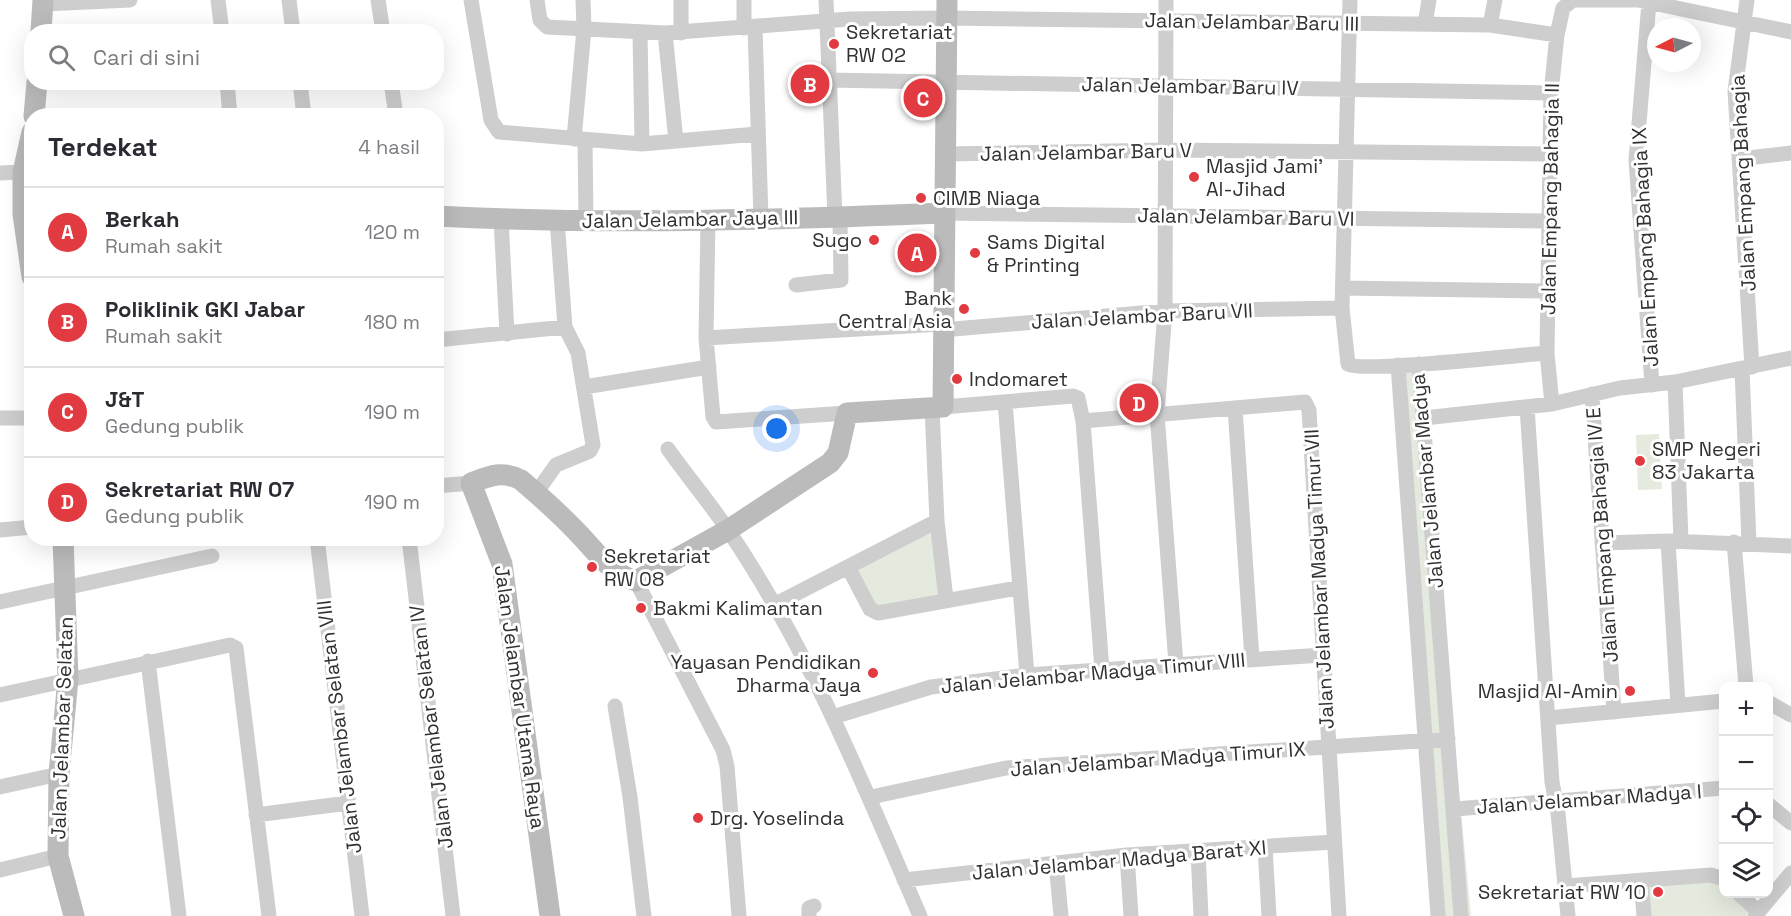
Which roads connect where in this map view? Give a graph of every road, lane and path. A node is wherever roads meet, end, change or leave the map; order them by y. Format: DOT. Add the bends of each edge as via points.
graph roads {
  1 [pos="130,0"];
  2 [pos="218,0"];
  3 [pos="289,0"];
  4 [pos="378,0"];
  5 [pos="471,0"];
  6 [pos="537,0"];
  7 [pos="583,0"];
  8 [pos="681,0"];
  9 [pos="744,0"];
  10 [pos="826,0"];
  11 [pos="1166,0"];
  12 [pos="1350,0"];
  13 [pos="1429,0"];
  14 [pos="1495,0"];
  15 [pos="1573,0"];
  16 [pos="1747,0"];
  17 [pos="1642,1"];
  18 [pos="43,2"];
  19 [pos="946,9"];
  20 [pos="827,21"];
  21 [pos="1166,21"];
  22 [pos="1350,22"];
  23 [pos="1742,23"];
  24 [pos="41,24"];
  25 [pos="221,24"];
  26 [pos="292,24"];
  27 [pos="381,24"];
  28 [pos="1425,24"];
  29 [pos="1490,25"];
  30 [pos="749,27"];
  31 [pos="584,29"];
  32 [pos="1791,32"];
  33 [pos="640,33"];
  34 [pos="665,33"];
  35 [pos="681,33"];
  36 [pos="1557,34"];
  37 [pos="829,80"];
  38 [pos="945,84"];
  39 [pos="1166,85"];
  40 [pos="1348,88"];
  41 [pos="36,90"];
  42 [pos="228,90"];
  43 [pos="301,90"];
  44 [pos="392,90"];
  45 [pos="1551,93"];
  46 [pos="35,108"];
  47 [pos="229,108"];
  48 [pos="303,108"];
  49 [pos="395,108"];
  50 [pos="757,134"];
  51 [pos="580,139"];
  52 [pos="676,141"];
  53 [pos="642,144"];
  54 [pos="1166,150"];
  55 [pos="1347,151"];
  56 [pos="1791,153"];
  57 [pos="945,154"];
  58 [pos="1550,154"];
  59 [pos="1739,159"];
  60 [pos="24,168"];
  61 [pos="23,172"];
  62 [pos="0,173"];
  63 [pos="24,182"];
  64 [pos="943,213"];
  65 [pos="444,216"];
  66 [pos="1167,216"];
  67 [pos="761,218"];
  68 [pos="837,218"];
  69 [pos="501,219"];
  70 [pos="708,219"];
  71 [pos="1344,219"];
  72 [pos="556,220"];
  73 [pos="586,220"];
  74 [pos="1548,222"];
  75 [pos="796,285"];
  76 [pos="1343,288"];
  77 [pos="1547,291"];
  78 [pos="1342,308"];
  79 [pos="1165,311"];
  80 [pos="565,327"];
  81 [pos="942,327"];
  82 [pos="507,334"];
  83 [pos="706,338"];
  84 [pos="444,339"];
  85 [pos="1547,353"];
  86 [pos="1791,358"];
  87 [pos="1419,364"];
  88 [pos="1398,365"];
  89 [pos="708,367"];
  90 [pos="1747,368"];
  91 [pos="1652,385"];
  92 [pos="584,387"];
  93 [pos="1675,389"];
  94 [pos="1592,394"];
  95 [pos="1005,402"];
  96 [pos="1552,404"];
  97 [pos="1527,407"];
  98 [pos="937,408"];
  99 [pos="1235,408"];
  100 [pos="847,412"];
  101 [pos="1157,414"];
  102 [pos="0,418"];
  103 [pos="24,418"];
  104 [pos="1424,418"];
  105 [pos="1083,421"];
  106 [pos="668,449"];
  107 [pos="471,483"];
  108 [pos="444,485"];
  109 [pos="536,493"];
  110 [pos="937,521"];
  111 [pos="24,528"];
  112 [pos="0,530"];
  113 [pos="728,530"];
  114 [pos="1674,541"];
  115 [pos="1602,543"];
  116 [pos="1741,543"];
  117 [pos="63,546"];
  118 [pos="318,546"];
  119 [pos="410,546"];
  120 [pos="1791,546"];
  121 [pos="212,556"];
  122 [pos="849,567"];
  123 [pos="636,581"];
  124 [pos="66,588"];
  125 [pos="1018,588"];
  126 [pos="946,599"];
  127 [pos="0,602"];
  128 [pos="774,605"];
  129 [pos="1322,655"];
  130 [pos="1252,659"];
  131 [pos="148,661"];
  132 [pos="1176,664"];
  133 [pos="1102,670"];
  134 [pos="1027,675"];
  135 [pos="68,679"];
  136 [pos="1746,682"];
  137 [pos="0,695"];
  138 [pos="1719,702"];
  139 [pos="1678,705"];
  140 [pos="1773,705"];
  141 [pos="615,706"];
  142 [pos="1614,712"];
  143 [pos="1791,715"];
  144 [pos="833,717"];
  145 [pos="1548,718"];
  146 [pos="1448,739"];
  147 [pos="1426,740"];
  148 [pos="1328,748"];
  149 [pos="59,774"];
  150 [pos="0,787"];
  151 [pos="1719,788"];
  152 [pos="871,797"];
  153 [pos="1556,802"];
  154 [pos="348,803"];
  155 [pos="1454,808"];
  156 [pos="1773,808"];
  157 [pos="256,815"];
  158 [pos="1791,823"];
  159 [pos="1334,842"];
  160 [pos="1265,847"];
  161 [pos="1198,851"];
  162 [pos="1127,855"];
  163 [pos="58,856"];
  164 [pos="1056,862"];
  165 [pos="0,870"];
  166 [pos="1791,873"];
  167 [pos="1719,877"];
  168 [pos="904,880"];
  169 [pos="1641,880"];
  170 [pos="1566,886"];
  171 [pos="1743,898"];
  172 [pos="1757,914"];
  173 [pos="74,916"];
  174 [pos="179,916"];
  175 [pos="269,916"];
  176 [pos="362,916"];
  177 [pos="453,916"];
  178 [pos="550,916"];
  179 [pos="644,916"];
  180 [pos="739,916"];
  181 [pos="920,916"];
  182 [pos="1061,916"];
  183 [pos="1131,916"];
  184 [pos="1201,916"];
  185 [pos="1269,916"];
  186 [pos="1339,916"];
  187 [pos="1438,916"];
  188 [pos="1461,916"];
  189 [pos="1568,916"];
  190 [pos="1644,916"];
  1 -- 18 [label="street"];
  2 -- 25 [label="street"];
  3 -- 26 [label="street"];
  4 -- 27 [label="street"];
  5 -- 51 [label="street" via="494,128 500,132"];
  6 -- 31 [label="street, Jalan Jelambar Baru III" via="540,20 547,27"];
  7 -- 31 [label="street"];
  8 -- 35 [label="street"];
  9 -- 30 [label="street"];
  10 -- 20 [label="street"];
  11 -- 21 [label="street"];
  12 -- 22 [label="street"];
  13 -- 28 [label="street"];
  14 -- 29 [label="street"];
  15 -- 17 [label="street"];
  15 -- 36 [label="street, Jalan Empang Bahagia II" via="1563,8"];
  16 -- 23 [label="street, Jalan Empang Bahagia"];
  17 -- 23 [label="street"];
  17 -- 91 [label="street, Jalan Empang Bahagia IX" via="1636,160"];
  18 -- 24 [label="street"];
  19 -- 20 [label="street, Jalan Jelambar Baru III"];
  19 -- 21 [label="street, Jalan Jelambar Baru III"];
  19 -- 38 [label="street"];
  20 -- 30 [label="street, Jalan Jelambar Baru III"];
  20 -- 37 [label="street"];
  21 -- 22 [label="street, Jalan Jelambar Baru III"];
  21 -- 39 [label="street"];
  22 -- 28 [label="street, Jalan Jelambar Baru III"];
  22 -- 40 [label="street"];
  23 -- 32 [label="street"];
  23 -- 59 [label="street, Jalan Empang Bahagia" via="1735,91"];
  28 -- 29 [label="street, Jalan Jelambar Baru III"];
  29 -- 36 [label="street, Jalan Jelambar Baru III"];
  30 -- 35 [label="street, Jalan Jelambar Baru III"];
  30 -- 50 [label="street"];
  31 -- 33 [label="street, Jalan Jelambar Baru III"];
  31 -- 51 [label="street"];
  33 -- 34 [label="street, Jalan Jelambar Baru III"];
  33 -- 53 [label="street"];
  34 -- 35 [label="street, Jalan Jelambar Baru III"];
  34 -- 52 [label="street"];
  36 -- 45 [label="street, Jalan Empang Bahagia II"];
  37 -- 38 [label="street, Jalan Jelambar Baru IV"];
  37 -- 68 [label="street"];
  38 -- 39 [label="street, Jalan Jelambar Baru IV"];
  38 -- 57 [label="street"];
  39 -- 40 [label="street, Jalan Jelambar Baru IV"];
  39 -- 54 [label="street"];
  40 -- 45 [label="street, Jalan Jelambar Baru IV"];
  40 -- 55 [label="street"];
  41 -- 46 [label="street"];
  42 -- 47 [label="street"];
  43 -- 48 [label="street"];
  44 -- 49 [label="street"];
  45 -- 58 [label="street, Jalan Empang Bahagia II"];
  50 -- 52 [label="street"];
  50 -- 67 [label="street"];
  51 -- 53 [label="street"];
  51 -- 73 [label="street"];
  52 -- 53 [label="street"];
  54 -- 55 [label="street, Jalan Jelambar Baru V"];
  54 -- 57 [label="street, Jalan Jelambar Baru V"];
  54 -- 66 [label="street"];
  55 -- 58 [label="street, Jalan Jelambar Baru V"];
  55 -- 71 [label="street"];
  56 -- 59 [label="street"];
  57 -- 64 [label="street"];
  58 -- 74 [label="street, Jalan Empang Bahagia II"];
  59 -- 90 [label="street, Jalan Empang Bahagia"];
  60 -- 61 [label="street"];
  61 -- 62 [label="street"];
  61 -- 63 [label="street"];
  64 -- 66 [label="street, Jalan Jelambar Baru VI"];
  64 -- 68 [label="street, Jalan Jelambar Jaya III"];
  64 -- 81 [label="street"];
  65 -- 69 [label="street, Jalan Jelambar Jaya III"];
  66 -- 71 [label="street, Jalan Jelambar Baru VI"];
  66 -- 79 [label="street"];
  67 -- 68 [label="street, Jalan Jelambar Jaya III"];
  67 -- 70 [label="street, Jalan Jelambar Jaya III"];
  68 -- 75 [label="street" via="841,280"];
  69 -- 72 [label="street, Jalan Jelambar Jaya III"];
  69 -- 82 [label="street"];
  70 -- 73 [label="street, Jalan Jelambar Jaya III"];
  70 -- 83 [label="street"];
  71 -- 74 [label="street, Jalan Jelambar Baru VI"];
  71 -- 76 [label="street"];
  72 -- 73 [label="street, Jalan Jelambar Jaya III"];
  72 -- 80 [label="street"];
  74 -- 77 [label="street, Jalan Empang Bahagia II"];
  76 -- 77 [label="street"];
  76 -- 78 [label="street"];
  77 -- 85 [label="street, Jalan Empang Bahagia II"];
  78 -- 79 [label="street, Jalan Jelambar Baru VII"];
  78 -- 88 [label="street" via="1346,360 1351,366"];
  79 -- 81 [label="street, Jalan Jelambar Baru VII"];
  79 -- 101 [label="street"];
  80 -- 82 [label="street"];
  80 -- 92 [label="street" via="579,352"];
  81 -- 83 [label="street, Jalan Jelambar Baru VII"];
  81 -- 98 [label="street"];
  82 -- 84 [label="street"];
  83 -- 89 [label="street"];
  85 -- 87 [label="street"];
  85 -- 96 [label="street, Jalan Empang Bahagia II"];
  86 -- 90 [label="street"];
  87 -- 88 [label="street, Jalan Jelambar Madya"];
  87 -- 104 [label="street, Jalan Jelambar Madya"];
  88 -- 147 [label="street, Jalan Jelambar Madya"];
  89 -- 92 [label="street"];
  89 -- 100 [label="street" via="713,417 722,424"];
  90 -- 93 [label="street"];
  90 -- 116 [label="street, Jalan Empang Bahagia"];
  91 -- 93 [label="street"];
  91 -- 94 [label="street"];
  92 -- 109 [label="street" via="592,449 556,465"];
  93 -- 114 [label="street"];
  94 -- 96 [label="street"];
  94 -- 115 [label="street, Jalan Empang Bahagia IV E"];
  95 -- 98 [label="street"];
  95 -- 105 [label="street" via="1076,396"];
  95 -- 125 [label="street"];
  96 -- 97 [label="street"];
  97 -- 104 [label="street"];
  97 -- 145 [label="street"];
  98 -- 100 [label="street"];
  98 -- 110 [label="street"];
  99 -- 101 [label="street"];
  99 -- 129 [label="street, Jalan Jelambar Madya Timur VII" via="1299,400 1309,410"];
  99 -- 130 [label="street"];
  100 -- 113 [label="street" via="834,459"];
  101 -- 105 [label="street"];
  101 -- 132 [label="street"];
  102 -- 103 [label="street"];
  104 -- 146 [label="street, Jalan Jelambar Madya"];
  105 -- 133 [label="street"];
  106 -- 113 [label="street"];
  107 -- 108 [label="street"];
  107 -- 109 [label="street" via="494,474 512,475"];
  107 -- 178 [label="street, Jalan Jelambar Utama Raya" via="502,564"];
  109 -- 123 [label="street" via="602,562"];
  110 -- 122 [label="street"];
  110 -- 126 [label="street"];
  111 -- 112 [label="street"];
  113 -- 123 [label="street"];
  113 -- 128 [label="street"];
  114 -- 115 [label="street"];
  114 -- 116 [label="street"];
  114 -- 139 [label="street"];
  115 -- 142 [label="street, Jalan Empang Bahagia IV E"];
  116 -- 120 [label="street"];
  116 -- 136 [label="street, Jalan Empang Bahagia"];
  117 -- 124 [label="street, Jalan Jelambar Selatan"];
  118 -- 154 [label="street, Jalan Jelambar Selatan VIII"];
  119 -- 177 [label="street, Jalan Jelambar Selatan IV"];
  121 -- 124 [label="street"];
  122 -- 126 [label="street" via="874,612"];
  122 -- 128 [label="street"];
  123 -- 180 [label="street" via="723,750"];
  124 -- 127 [label="street"];
  124 -- 135 [label="street, Jalan Jelambar Selatan"];
  125 -- 126 [label="street"];
  125 -- 134 [label="street"];
  128 -- 144 [label="street"];
  129 -- 130 [label="street, Jalan Jelambar Madya Timur VIII"];
  129 -- 148 [label="street, Jalan Jelambar Madya Timur VII"];
  130 -- 132 [label="street, Jalan Jelambar Madya Timur VIII"];
  131 -- 135 [label="street"];
  131 -- 157 [label="street" via="230,645 238,651"];
  131 -- 174 [label="street"];
  132 -- 133 [label="street, Jalan Jelambar Madya Timur VIII"];
  133 -- 134 [label="street, Jalan Jelambar Madya Timur VIII"];
  134 -- 144 [label="street, Jalan Jelambar Madya Timur VIII" via="931,687"];
  135 -- 137 [label="street"];
  135 -- 149 [label="street, Jalan Jelambar Selatan"];
  138 -- 139 [label="street"];
  139 -- 142 [label="street"];
  140 -- 143 [label="street"];
  141 -- 179 [label="street"];
  142 -- 145 [label="street"];
  144 -- 152 [label="street"];
  145 -- 153 [label="street"];
  146 -- 147 [label="street, Jalan Jelambar Madya Timur IX"];
  146 -- 155 [label="street, Jalan Jelambar Madya"];
  147 -- 148 [label="street, Jalan Jelambar Madya Timur IX"];
  147 -- 187 [label="street, Jalan Jelambar Madya"];
  148 -- 152 [label="street, Jalan Jelambar Madya Timur IX" via="1006,768"];
  148 -- 159 [label="street, Jalan Jelambar Madya Timur VII"];
  149 -- 150 [label="street"];
  149 -- 163 [label="street, Jalan Jelambar Selatan"];
  151 -- 153 [label="street, Jalan Jelambar Madya I"];
  152 -- 168 [label="street"];
  153 -- 155 [label="street, Jalan Jelambar Madya I"];
  153 -- 170 [label="street"];
  154 -- 157 [label="street"];
  154 -- 176 [label="street, Jalan Jelambar Selatan VIII"];
  155 -- 188 [label="street, Jalan Jelambar Madya"];
  156 -- 158 [label="street"];
  157 -- 175 [label="street"];
  159 -- 160 [label="street, Jalan Jelambar Madya Barat XI"];
  159 -- 186 [label="street, Jalan Jelambar Madya Timur VII"];
  160 -- 161 [label="street, Jalan Jelambar Madya Barat XI"];
  160 -- 185 [label="street"];
  161 -- 162 [label="street, Jalan Jelambar Madya Barat XI"];
  161 -- 184 [label="street"];
  162 -- 164 [label="street, Jalan Jelambar Madya Barat XI"];
  162 -- 183 [label="street"];
  163 -- 165 [label="street"];
  163 -- 173 [label="street, Jalan Jelambar Selatan"];
  164 -- 168 [label="street, Jalan Jelambar Madya Barat XI"];
  164 -- 182 [label="street"];
  166 -- 172 [label="street"];
  167 -- 169 [label="street"];
  168 -- 181 [label="street"];
  169 -- 170 [label="street"];
  169 -- 190 [label="street"];
  170 -- 189 [label="street"];
  171 -- 172 [label="street"];
}
